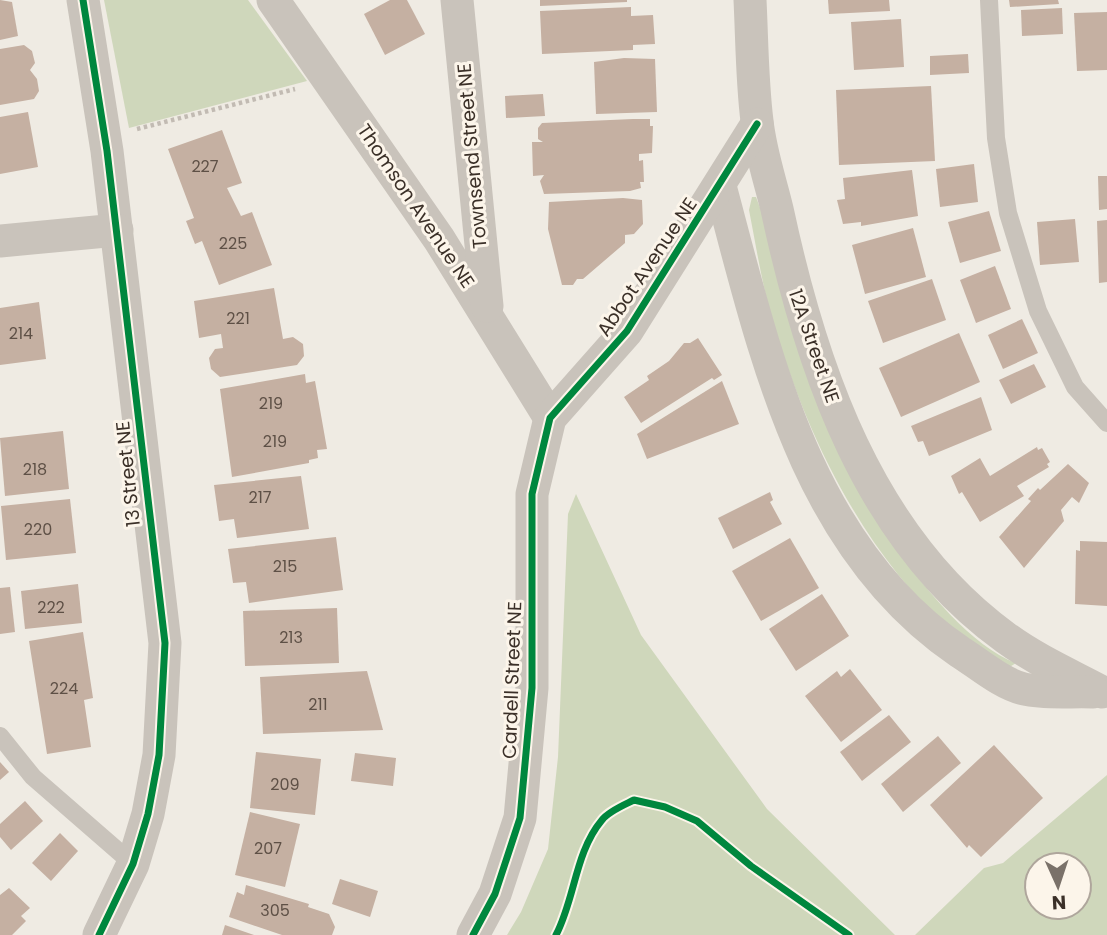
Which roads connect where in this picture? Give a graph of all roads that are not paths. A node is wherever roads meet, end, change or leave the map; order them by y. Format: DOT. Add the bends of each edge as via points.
graph roads {
  1 [pos="83,0"];
  2 [pos="273,0"];
  3 [pos="457,0"];
  4 [pos="750,0"];
  5 [pos="989,0"];
  6 [pos="757,124"];
  7 [pos="720,186"];
  8 [pos="117,230"];
  9 [pos="0,241"];
  10 [pos="487,312"];
  11 [pos="550,418"];
  12 [pos="1107,423"];
  13 [pos="1105,692"];
  14 [pos="0,736"];
  15 [pos="133,864"];
  16 [pos="99,935"];
  17 [pos="473,935"];
  1 -- 8 [label="street, 13 Street NE"];
  2 -- 10 [label="street, Thomson Avenue NE"];
  3 -- 10 [label="street, Townsend Street NE"];
  4 -- 6 [label="street, 12A Street NE"];
  5 -- 12 [label="lane" via="996,138 1008,213 1038,311 1075,387"];
  6 -- 7 [label="street, Abbot Avenue NE"];
  6 -- 13 [label="street, 12A Street NE" via="794,287 843,429 874,488 920,553 964,602 1004,637"];
  7 -- 11 [label="street, Abbot Avenue NE" via="627,331"];
  7 -- 13 [label="street" via="749,296 795,435 831,508 880,579 907,611 943,641 1024,689"];
  8 -- 9 [label="street"];
  8 -- 15 [label="street, 13 Street NE" via="165,643 159,755"];
  10 -- 11 [label="street, Thomson Avenue NE"];
  11 -- 17 [label="street, Cardell Street NE" via="531,494 531,688 520,818 495,894"];
  14 -- 15 [label="lane" via="33,777"];
  15 -- 16 [label="street, 13 Street NE"];
}
